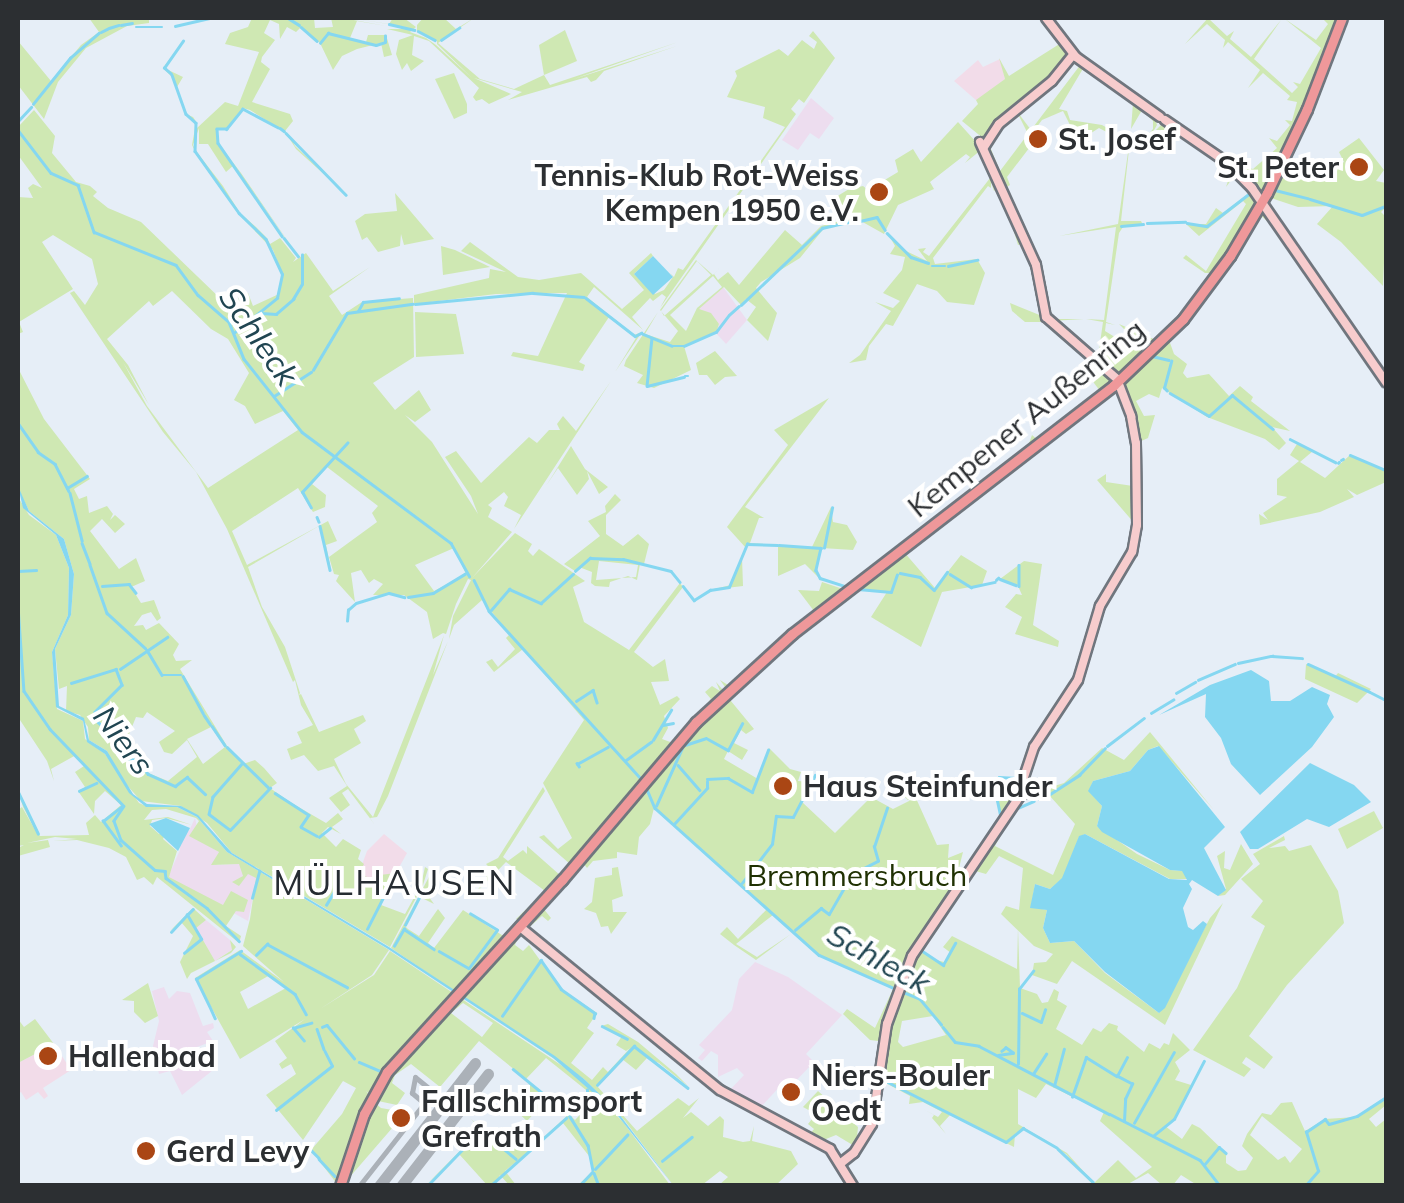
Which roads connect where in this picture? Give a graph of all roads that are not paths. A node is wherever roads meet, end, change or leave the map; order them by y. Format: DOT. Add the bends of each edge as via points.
graph roads {
  1 [pos="1046,18"];
  2 [pos="1342,18"];
  3 [pos="1073,55"];
  4 [pos="1262,202"];
  5 [pos="1386,382"];
  6 [pos="1115,385"];
  7 [pos="519,930"];
  8 [pos="841,1163"];
  9 [pos="340,1186"];
  10 [pos="853,1186"];
  1 -- 3 [label="main road"];
  2 -- 4 [label="main road, Kempener Außenring"];
  3 -- 4 [label="main road" via="1226,162"];
  3 -- 6 [label="main road" via="984,144 1036,265 1047,318 1107,370"];
  4 -- 5 [label="main road"];
  4 -- 6 [label="main road, Kempener Außenring" via="1194,306"];
  6 -- 7 [label="main road, Kempener Außenring" via="766,655 696,722"];
  6 -- 8 [label="main road" via="1128,406 1136,444 1135,543 1100,606 1075,686 1036,745 1024,790 919,944 897,990 870,1129"];
  7 -- 8 [label="main road" via="720,1090 819,1142"];
  7 -- 9 [label="main road, Kempener Außenring" via="378,1086"];
  8 -- 10 [label="main road"];
}
